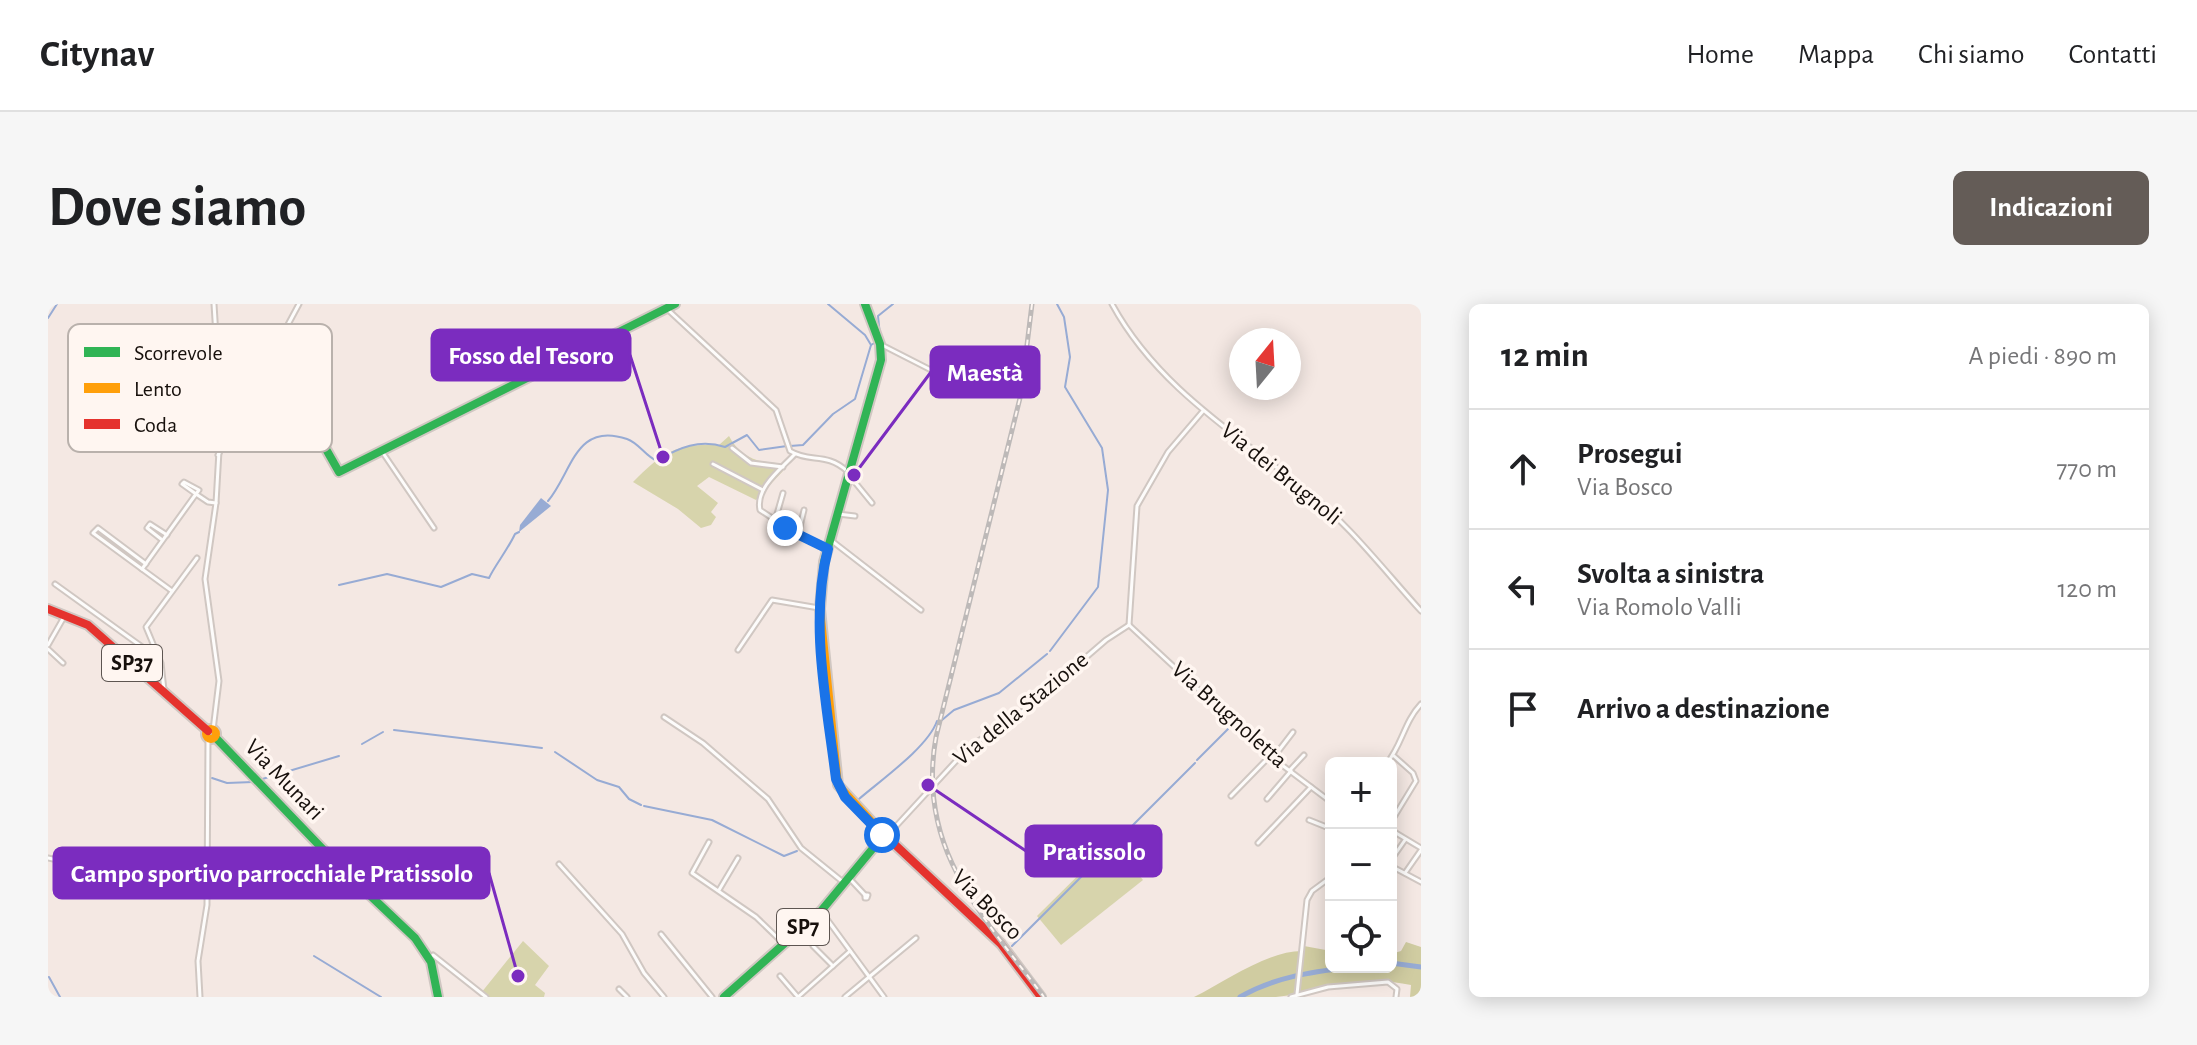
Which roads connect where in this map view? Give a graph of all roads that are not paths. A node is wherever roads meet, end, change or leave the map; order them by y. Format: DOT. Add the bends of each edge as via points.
graph roads {
  1 [pos="214,304"];
  2 [pos="299,304"];
  3 [pos="865,304"];
  4 [pos="1112,304"];
  5 [pos="670,306"];
  6 [pos="215,324"];
  7 [pos="288,324"];
  8 [pos="879,341"];
  9 [pos="976,393"];
  10 [pos="1203,411"];
  11 [pos="732,448"];
  12 [pos="381,449"];
  13 [pos="218,452"];
  14 [pos="220,452"];
  15 [pos="328,452"];
  16 [pos="795,454"];
  17 [pos="218,455"];
  18 [pos="713,464"];
  19 [pos="783,467"];
  20 [pos="849,474"];
  21 [pos="763,490"];
  22 [pos="783,493"];
  23 [pos="216,503"];
  24 [pos="872,503"];
  25 [pos="804,510"];
  26 [pos="838,514"];
  27 [pos="855,516"];
  28 [pos="775,521"];
  29 [pos="434,528"];
  30 [pos="167,535"];
  31 [pos="798,535"];
  32 [pos="163,540"];
  33 [pos="829,544"];
  34 [pos="197,558"];
  35 [pos="146,564"];
  36 [pos="142,569"];
  37 [pos="55,584"];
  38 [pos="172,592"];
  39 [pos="819,608"];
  40 [pos="48,609"];
  41 [pos="921,610"];
  42 [pos="1421,611"];
  43 [pos="65,613"];
  44 [pos="1129,625"];
  45 [pos="48,647"];
  46 [pos="738,650"];
  47 [pos="159,659"];
  48 [pos="63,663"];
  49 [pos="162,672"];
  50 [pos="153,683"];
  51 [pos="165,693"];
  52 [pos="1421,704"];
  53 [pos="664,717"];
  54 [pos="1293,732"];
  55 [pos="211,734"];
  56 [pos="1304,755"];
  57 [pos="1394,756"];
  58 [pos="1271,757"];
  59 [pos="1397,759"];
  60 [pos="1290,771"];
  61 [pos="1311,787"];
  62 [pos="1231,796"];
  63 [pos="1325,798"];
  64 [pos="1267,799"];
  65 [pos="1397,812"];
  66 [pos="1309,820"];
  67 [pos="1325,826"];
  68 [pos="1397,833"];
  69 [pos="1406,838"];
  70 [pos="883,841"];
  71 [pos="709,842"];
  72 [pos="1258,843"];
  73 [pos="1421,849"];
  74 [pos="1397,851"];
  75 [pos="48,858"];
  76 [pos="738,858"];
  77 [pos="559,864"];
  78 [pos="1397,870"];
  79 [pos="1404,874"];
  80 [pos="848,882"];
  81 [pos="1325,882"];
  82 [pos="1420,883"];
  83 [pos="206,889"];
  84 [pos="719,890"];
  85 [pos="865,895"];
  86 [pos="821,911"];
  87 [pos="661,934"];
  88 [pos="916,938"];
  89 [pos="784,944"];
  90 [pos="813,946"];
  91 [pos="850,951"];
  92 [pos="433,955"];
  93 [pos="833,966"];
  94 [pos="868,975"];
  95 [pos="780,976"];
  96 [pos="619,989"];
  97 [pos="1298,992"];
  98 [pos="200,997"];
  99 [pos="438,997"];
  100 [pos="486,997"];
  101 [pos="627,997"];
  102 [pos="664,997"];
  103 [pos="712,997"];
  104 [pos="724,997"];
  105 [pos="798,997"];
  106 [pos="845,997"];
  107 [pos="884,997"];
  108 [pos="1041,997"];
  109 [pos="1291,997"];
  110 [pos="1396,997"];
  1 -- 6 [label="street"];
  2 -- 7 [label="street"];
  3 -- 8 [label="main road"];
  4 -- 10 [label="street, Via dei Brugnoli" via="1142,352"];
  5 -- 12 [label="main road"];
  5 -- 16 [label="street" via="776,410 785,441"];
  8 -- 9 [label="street"];
  8 -- 20 [label="main road" via="878,373"];
  10 -- 42 [label="street, Via dei Brugnoli" via="1352,531"];
  10 -- 44 [label="street" via="1168,452 1137,506"];
  11 -- 19 [label="street" via="751,463"];
  12 -- 15 [label="main road" via="339,472"];
  12 -- 29 [label="street"];
  13 -- 17 [label="street"];
  14 -- 17 [label="street"];
  16 -- 19 [label="street"];
  16 -- 20 [label="street" via="828,457"];
  17 -- 23 [label="street"];
  18 -- 21 [label="street"];
  19 -- 21 [label="street"];
  20 -- 24 [label="street"];
  20 -- 26 [label="main road"];
  21 -- 28 [label="street" via="760,510"];
  22 -- 28 [label="street"];
  23 -- 30 [label="street" via="196,494"];
  23 -- 55 [label="street" via="205,579 219,681"];
  25 -- 31 [label="street"];
  26 -- 27 [label="street"];
  26 -- 33 [label="main road"];
  28 -- 31 [label="street"];
  30 -- 32 [label="street"];
  30 -- 32 [label="street" via="150,524 147,528"];
  31 -- 33 [label="street"];
  32 -- 35 [label="street"];
  33 -- 39 [label="main road"];
  33 -- 41 [label="street"];
  34 -- 38 [label="street"];
  35 -- 36 [label="street"];
  35 -- 36 [label="street" via="98,528 93,533"];
  36 -- 38 [label="street"];
  37 -- 47 [label="street"];
  38 -- 47 [label="street" via="146,627"];
  39 -- 46 [label="street" via="772,600"];
  39 -- 70 [label="main road" via="836,779"];
  40 -- 43 [label="main road, SP37"];
  43 -- 45 [label="street"];
  43 -- 50 [label="main road, SP37" via="88,625"];
  44 -- 58 [label="street, Via Brugnoletta"];
  44 -- 70 [label="street, Via della Stazione" via="1026,709 968,748"];
  45 -- 48 [label="street"];
  47 -- 49 [label="street"];
  49 -- 50 [label="street"];
  49 -- 50 [label="street"];
  49 -- 51 [label="street"];
  50 -- 51 [label="main road, SP37"];
  51 -- 55 [label="main road, SP37"];
  52 -- 57 [label="street" via="1405,725"];
  53 -- 80 [label="street" via="756,788 801,848"];
  54 -- 58 [label="street"];
  55 -- 83 [label="street"];
  55 -- 99 [label="main road, Via Munari / SP37" via="419,942 433,967"];
  56 -- 60 [label="street"];
  58 -- 60 [label="street, Via Brugnoletta"];
  58 -- 62 [label="street"];
  59 -- 65 [label="street" via="1416,781"];
  60 -- 61 [label="street, Via Brugnoletta"];
  60 -- 64 [label="street"];
  61 -- 63 [label="street, Via Brugnoletta"];
  61 -- 72 [label="street"];
  66 -- 67 [label="street"];
  68 -- 69 [label="street"];
  69 -- 73 [label="street"];
  69 -- 74 [label="street"];
  70 -- 80 [label="main road, SP7"];
  70 -- 108 [label="main road, Via Bosco" via="898,847 1001,944"];
  71 -- 84 [label="street" via="692,873"];
  73 -- 79 [label="street"];
  75 -- 83 [label="street"];
  76 -- 84 [label="street"];
  77 -- 102 [label="street" via="625,937"];
  78 -- 79 [label="street"];
  79 -- 82 [label="street"];
  80 -- 85 [label="street"];
  80 -- 86 [label="main road, SP7"];
  81 -- 97 [label="street" via="1309,895"];
  83 -- 98 [label="street"];
  84 -- 89 [label="street"];
  86 -- 89 [label="main road, SP7"];
  86 -- 91 [label="street"];
  87 -- 103 [label="street"];
  88 -- 94 [label="street"];
  89 -- 104 [label="main road, SP7"];
  90 -- 93 [label="street"];
  91 -- 93 [label="street"];
  91 -- 94 [label="street"];
  92 -- 100 [label="street"];
  93 -- 105 [label="street"];
  94 -- 106 [label="street"];
  94 -- 107 [label="street"];
  95 -- 105 [label="street"];
  96 -- 101 [label="street"];
  97 -- 109 [label="street"];
  97 -- 110 [label="street" via="1388,982 1397,989"];
}
